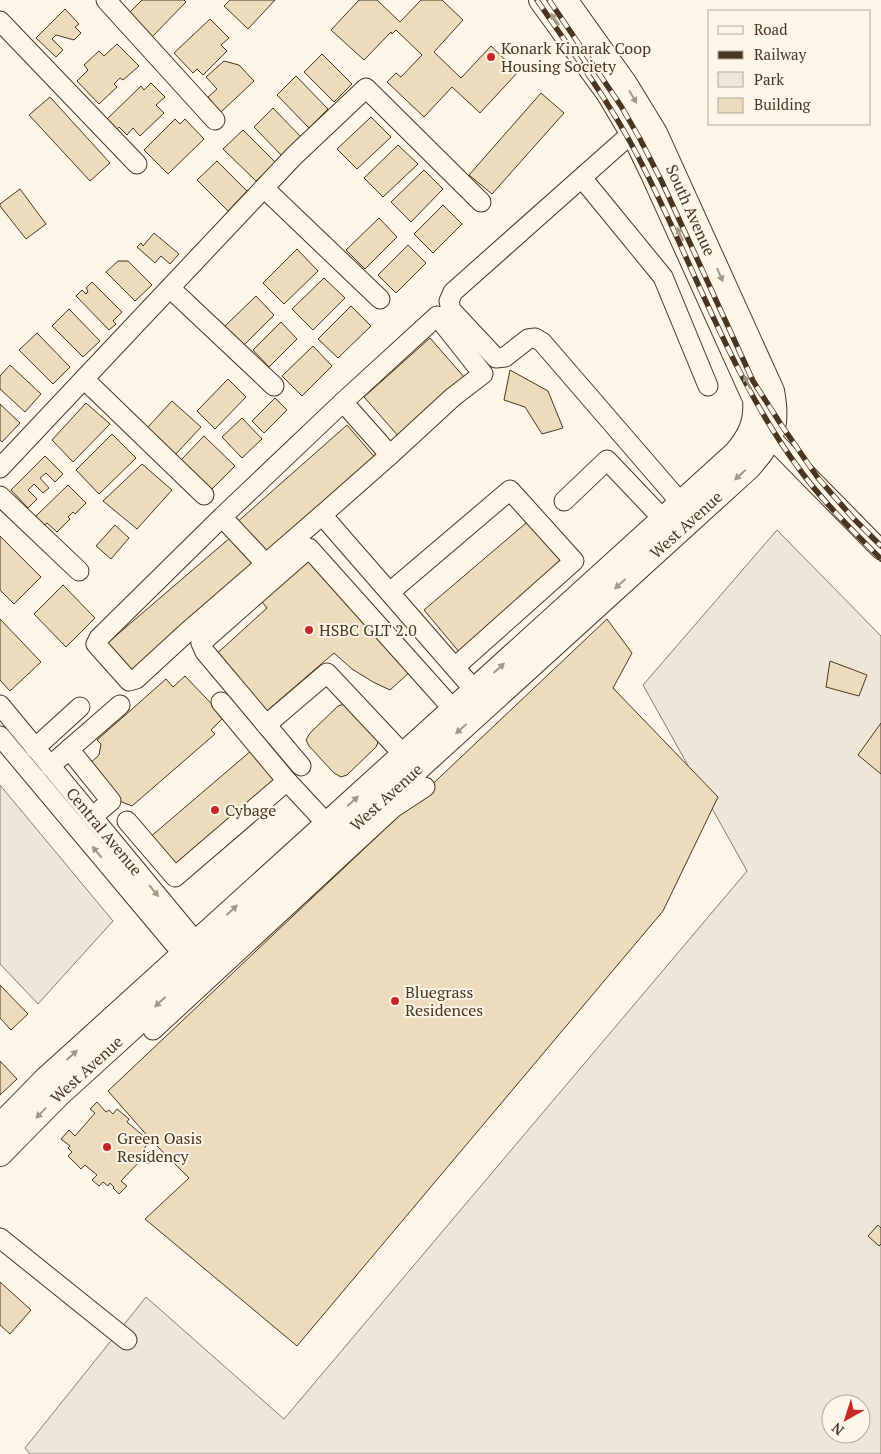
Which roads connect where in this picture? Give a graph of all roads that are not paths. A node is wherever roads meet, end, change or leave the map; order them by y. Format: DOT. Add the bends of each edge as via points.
graph roads {
  1 [pos="106,0"];
  2 [pos="541,0"];
  3 [pos="565,0"];
  4 [pos="0,21"];
  5 [pos="215,120"];
  6 [pos="641,129"];
  7 [pos="137,164"];
  8 [pos="582,178"];
  9 [pos="264,188"];
  10 [pos="481,202"];
  11 [pos="170,288"];
  12 [pos="380,299"];
  13 [pos="84,380"];
  14 [pos="274,386"];
  15 [pos="708,386"];
  16 [pos="343,402"];
  17 [pos="761,433"];
  18 [pos="390,455"];
  19 [pos="0,468"];
  20 [pos="204,494"];
  21 [pos="0,496"];
  22 [pos="564,501"];
  23 [pos="681,503"];
  24 [pos="322,515"];
  25 [pos="222,517"];
  26 [pos="663,519"];
  27 [pos="881,550"];
  28 [pos="266,564"];
  29 [pos="79,571"];
  30 [pos="390,592"];
  31 [pos="455,667"];
  32 [pos="481,697"];
  33 [pos="221,702"];
  34 [pos="120,705"];
  35 [pos="80,707"];
  36 [pos="453,710"];
  37 [pos="4,718"];
  38 [pos="266,725"];
  39 [pos="0,736"];
  40 [pos="35,748"];
  41 [pos="69,749"];
  42 [pos="404,755"];
  43 [pos="50,766"];
  44 [pos="301,766"];
  45 [pos="287,781"];
  46 [pos="425,787"];
  47 [pos="92,817"];
  48 [pos="127,821"];
  49 [pos="327,824"];
  50 [pos="242,938"];
  51 [pos="196,956"];
  52 [pos="153,1030"];
  53 [pos="0,1126"];
  54 [pos="0,1154"];
  55 [pos="0,1238"];
  56 [pos="127,1340"];
  1 -- 5 [label="street"];
  6 -- 2 [label="main road, South Avenue, one-way" via="609,94"];
  3 -- 6 [label="main road, South Avenue, one-way" via="625,84"];
  4 -- 7 [label="street"];
  6 -- 8 [label="street"];
  6 -- 17 [label="main road, South Avenue" via="653,174 755,399 755,418"];
  8 -- 15 [label="street" via="663,277"];
  8 -- 23 [label="street" via="453,292 449,301 451,310 496,358 505,357 528,339 542,342"];
  9 -- 10 [label="street" via="366,88"];
  9 -- 11 [label="street"];
  9 -- 12 [label="street"];
  11 -- 13 [label="street"];
  11 -- 14 [label="street"];
  13 -- 19 [label="street"];
  13 -- 20 [label="street"];
  16 -- 18 [label="street"];
  16 -- 18 [label="street" via="437,316 482,374"];
  16 -- 25 [label="street"];
  17 -- 23 [label="main road, West Avenue" via="745,441"];
  17 -- 27 [label="street"];
  17 -- 32 [label="main road, West Avenue, one-way" via="766,446 748,468"];
  18 -- 24 [label="street"];
  21 -- 29 [label="street"];
  22 -- 26 [label="street" via="607,460"];
  23 -- 26 [label="main road, West Avenue"];
  24 -- 28 [label="street"];
  24 -- 30 [label="street"];
  25 -- 28 [label="street"];
  25 -- 28 [label="street" via="99,638 96,644 129,681 136,679"];
  32 -- 26 [label="main road, West Avenue, one-way"];
  30 -- 31 [label="street"];
  30 -- 31 [label="street" via="510,490 568,555 574,562"];
  31 -- 32 [label="street"];
  32 -- 36 [label="main road, West Avenue"];
  32 -- 50 [label="main road, West Avenue, one-way"];
  33 -- 45 [label="street"];
  34 -- 41 [label="street"];
  35 -- 40 [label="street"];
  36 -- 38 [label="street" via="309,548 201,643"];
  36 -- 42 [label="main road, West Avenue"];
  37 -- 40 [label="street, Central Avenue"];
  38 -- 42 [label="street" via="327,673"];
  38 -- 44 [label="street"];
  51 -- 39 [label="street, Central Avenue, one-way"];
  40 -- 43 [label="street, Central Avenue"];
  41 -- 43 [label="street"];
  41 -- 47 [label="street" via="111,801"];
  49 -- 42 [label="main road, West Avenue, one-way"];
  43 -- 47 [label="street, Central Avenue"];
  45 -- 48 [label="street" via="175,877"];
  45 -- 49 [label="street"];
  46 -- 50 [label="street" via="393,808"];
  47 -- 51 [label="street, Central Avenue, one-way"];
  51 -- 49 [label="main road, West Avenue, one-way"];
  50 -- 51 [label="main road, West Avenue"];
  50 -- 52 [label="street"];
  53 -- 51 [label="main road, West Avenue, one-way" via="45,1080"];
  51 -- 54 [label="main road, West Avenue, one-way"];
  55 -- 56 [label="street"];
}
